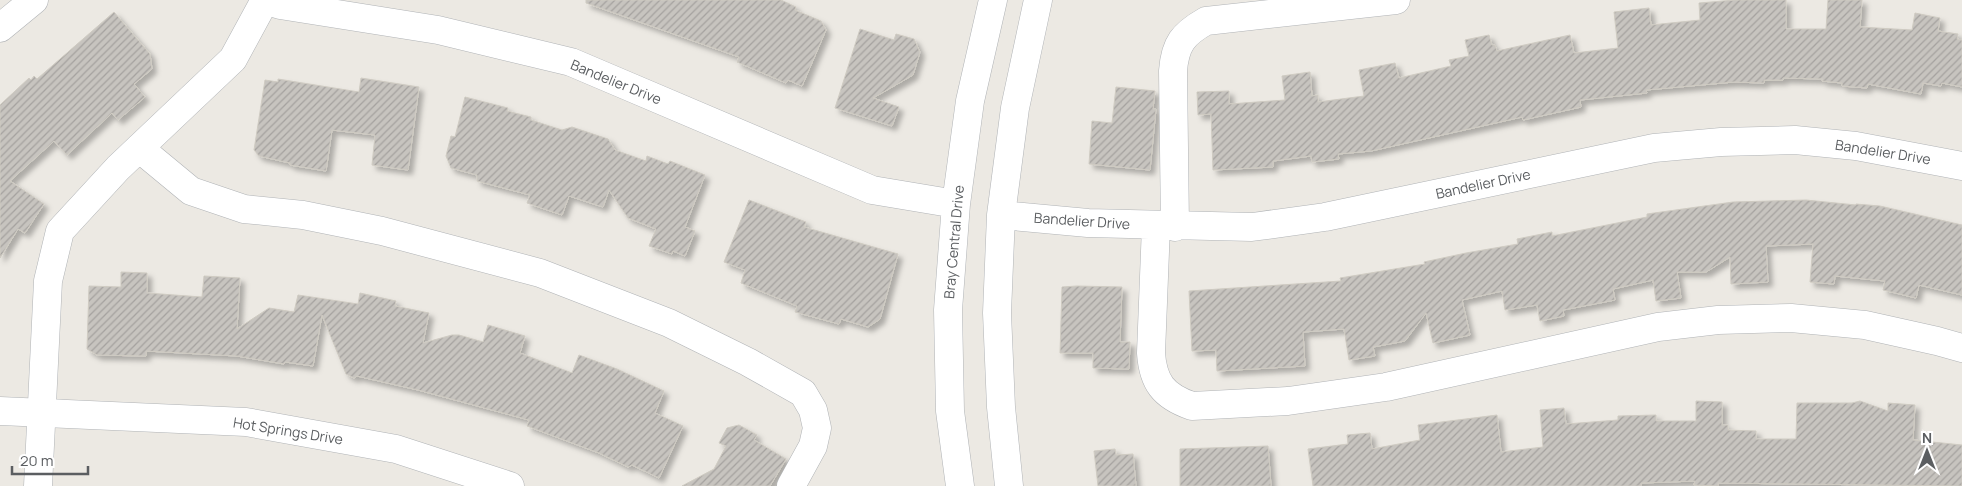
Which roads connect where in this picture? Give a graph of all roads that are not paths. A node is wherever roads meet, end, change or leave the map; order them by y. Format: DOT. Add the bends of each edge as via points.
graph roads {
  1 [pos="34,0"];
  2 [pos="264,0"];
  3 [pos="993,0"];
  4 [pos="1038,0"];
  5 [pos="1396,0"];
  6 [pos="296,4"];
  7 [pos="0,28"];
  8 [pos="138,148"];
  9 [pos="1962,166"];
  10 [pos="956,204"];
  11 [pos="1001,215"];
  12 [pos="1166,226"];
  13 [pos="1962,348"];
  14 [pos="0,411"];
  15 [pos="43,412"];
  16 [pos="38,486"];
  17 [pos="510,486"];
  18 [pos="791,486"];
  19 [pos="960,486"];
  20 [pos="1009,486"];
  1 -- 7 [label="street"];
  2 -- 6 [label="street, Bandelier Drive"];
  2 -- 8 [label="street" via="233,59"];
  3 -- 10 [label="street, Bray Central Drive" via="970,101"];
  4 -- 11 [label="street" via="1015,108"];
  5 -- 12 [label="street" via="1206,21 1192,29 1181,40 1174,55"];
  6 -- 10 [label="street, Bandelier Drive" via="438,30 572,62 872,190"];
  8 -- 15 [label="street" via="60,231 48,281"];
  8 -- 18 [label="street" via="191,191 244,209 303,215 382,231 540,273 669,323 748,362 803,393 813,410 817,428 813,446"];
  9 -- 12 [label="street, Bandelier Drive" via="1856,146 1795,140 1722,142 1654,148 1326,217 1252,227"];
  10 -- 19 [label="street, Bray Central Drive" via="948,310 950,411"];
  11 -- 12 [label="street, Bandelier Drive"];
  11 -- 20 [label="street" via="997,323 1000,407"];
  12 -- 13 [label="street" via="1152,368 1166,392 1192,406 1288,401 1386,386 1658,327 1718,320 1791,318 1865,325"];
  14 -- 15 [label="street, Hot Springs Drive"];
  15 -- 16 [label="street"];
  15 -- 17 [label="street, Hot Springs Drive" via="246,422 396,449"];
}
